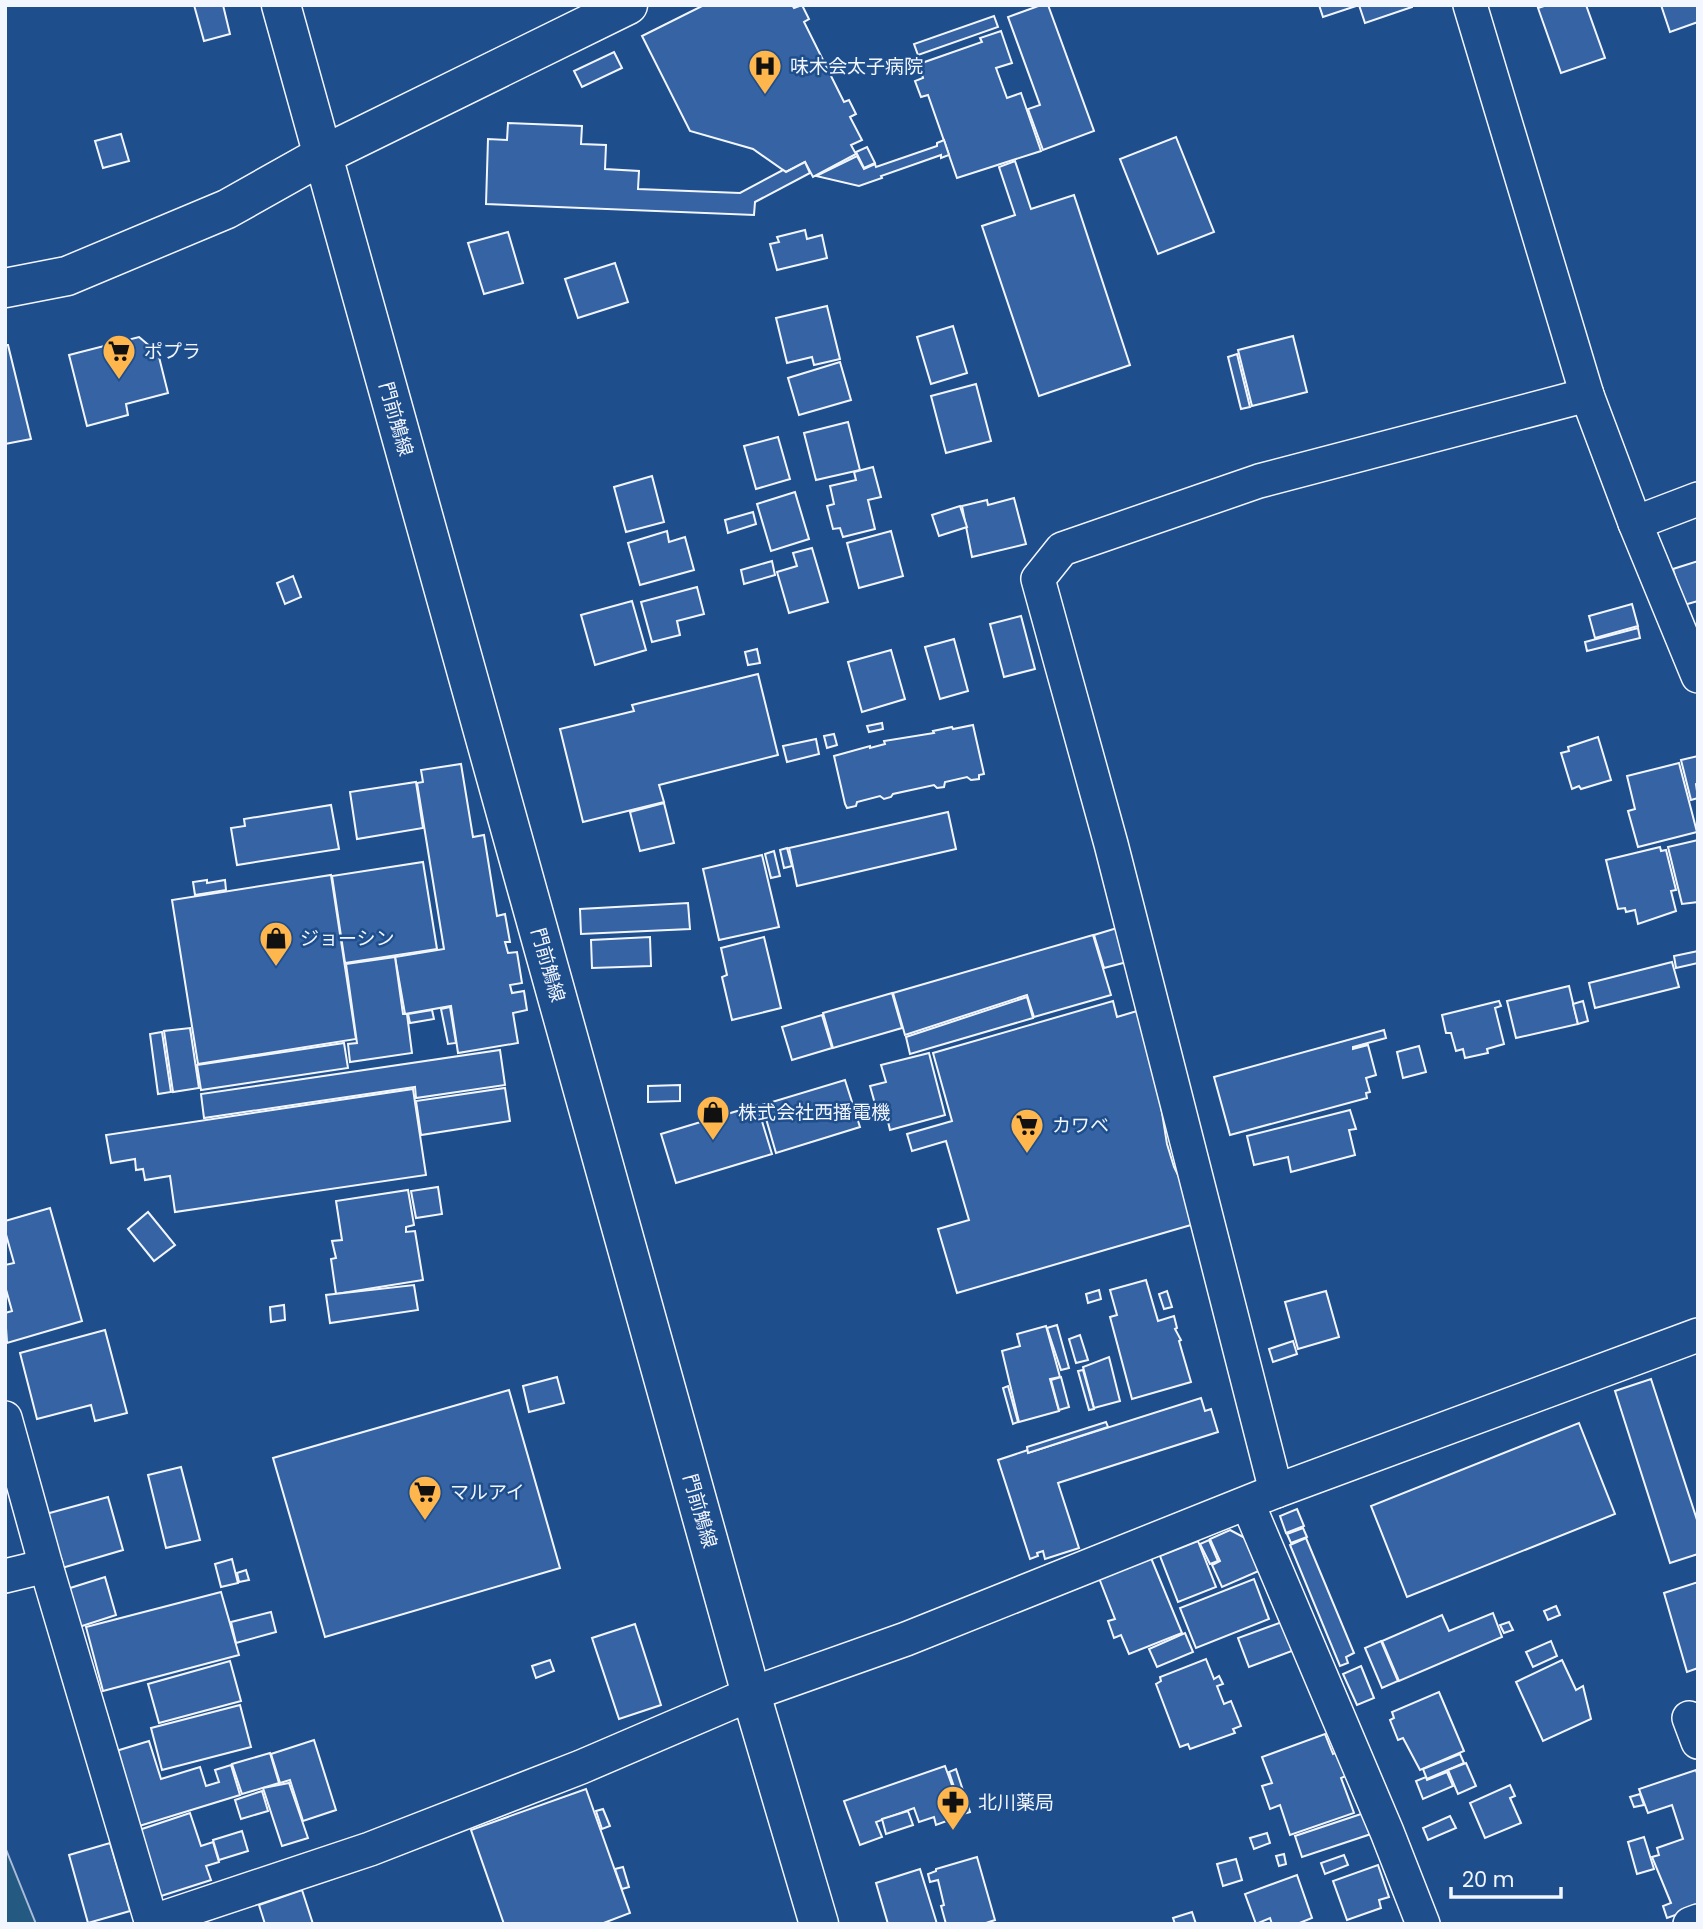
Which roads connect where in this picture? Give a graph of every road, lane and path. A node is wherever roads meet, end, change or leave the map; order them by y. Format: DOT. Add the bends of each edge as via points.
graph roads {
  1 [pos="281,5"];
  2 [pos="628,5"];
  3 [pos="1470,5"];
  4 [pos="323,155"];
  5 [pos="5,288"];
  6 [pos="1587,395"];
  7 [pos="1698,499"];
  8 [pos="1634,523"];
  9 [pos="1698,676"];
  10 [pos="1698,1335"];
  11 [pos="5,1418"];
  12 [pos="1262,1498"];
  13 [pos="46,1566"];
  14 [pos="5,1576"];
  15 [pos="751,1694"];
  16 [pos="1698,1921"];
  17 [pos="152,1923"];
  18 [pos="819,1924"];
  19 [pos="1423,1924"];
  20 [pos="1690,1924"];
  1 -- 4 [label="main road, 門前鵤線"];
  2 -- 4 [label="main road"];
  3 -- 6 [label="street"];
  4 -- 5 [label="main road" via="227,208 67,276"];
  4 -- 15 [label="main road, 門前鵤線"];
  6 -- 8 [label="street"];
  6 -- 12 [label="street" via="1259,481 1062,549 1038,579 1111,844"];
  7 -- 8 [label="street"];
  8 -- 9 [label="street"];
  10 -- 12 [label="street"];
  11 -- 13 [label="street"];
  12 -- 15 [label="street" via="906,1639"];
  12 -- 19 [label="street"];
  13 -- 14 [label="street"];
  13 -- 17 [label="street"];
  15 -- 17 [label="street" via="581,1767 370,1849"];
  15 -- 18 [label="main road, 門前鵤線"];
  16 -- 20 [label="street"];
}
